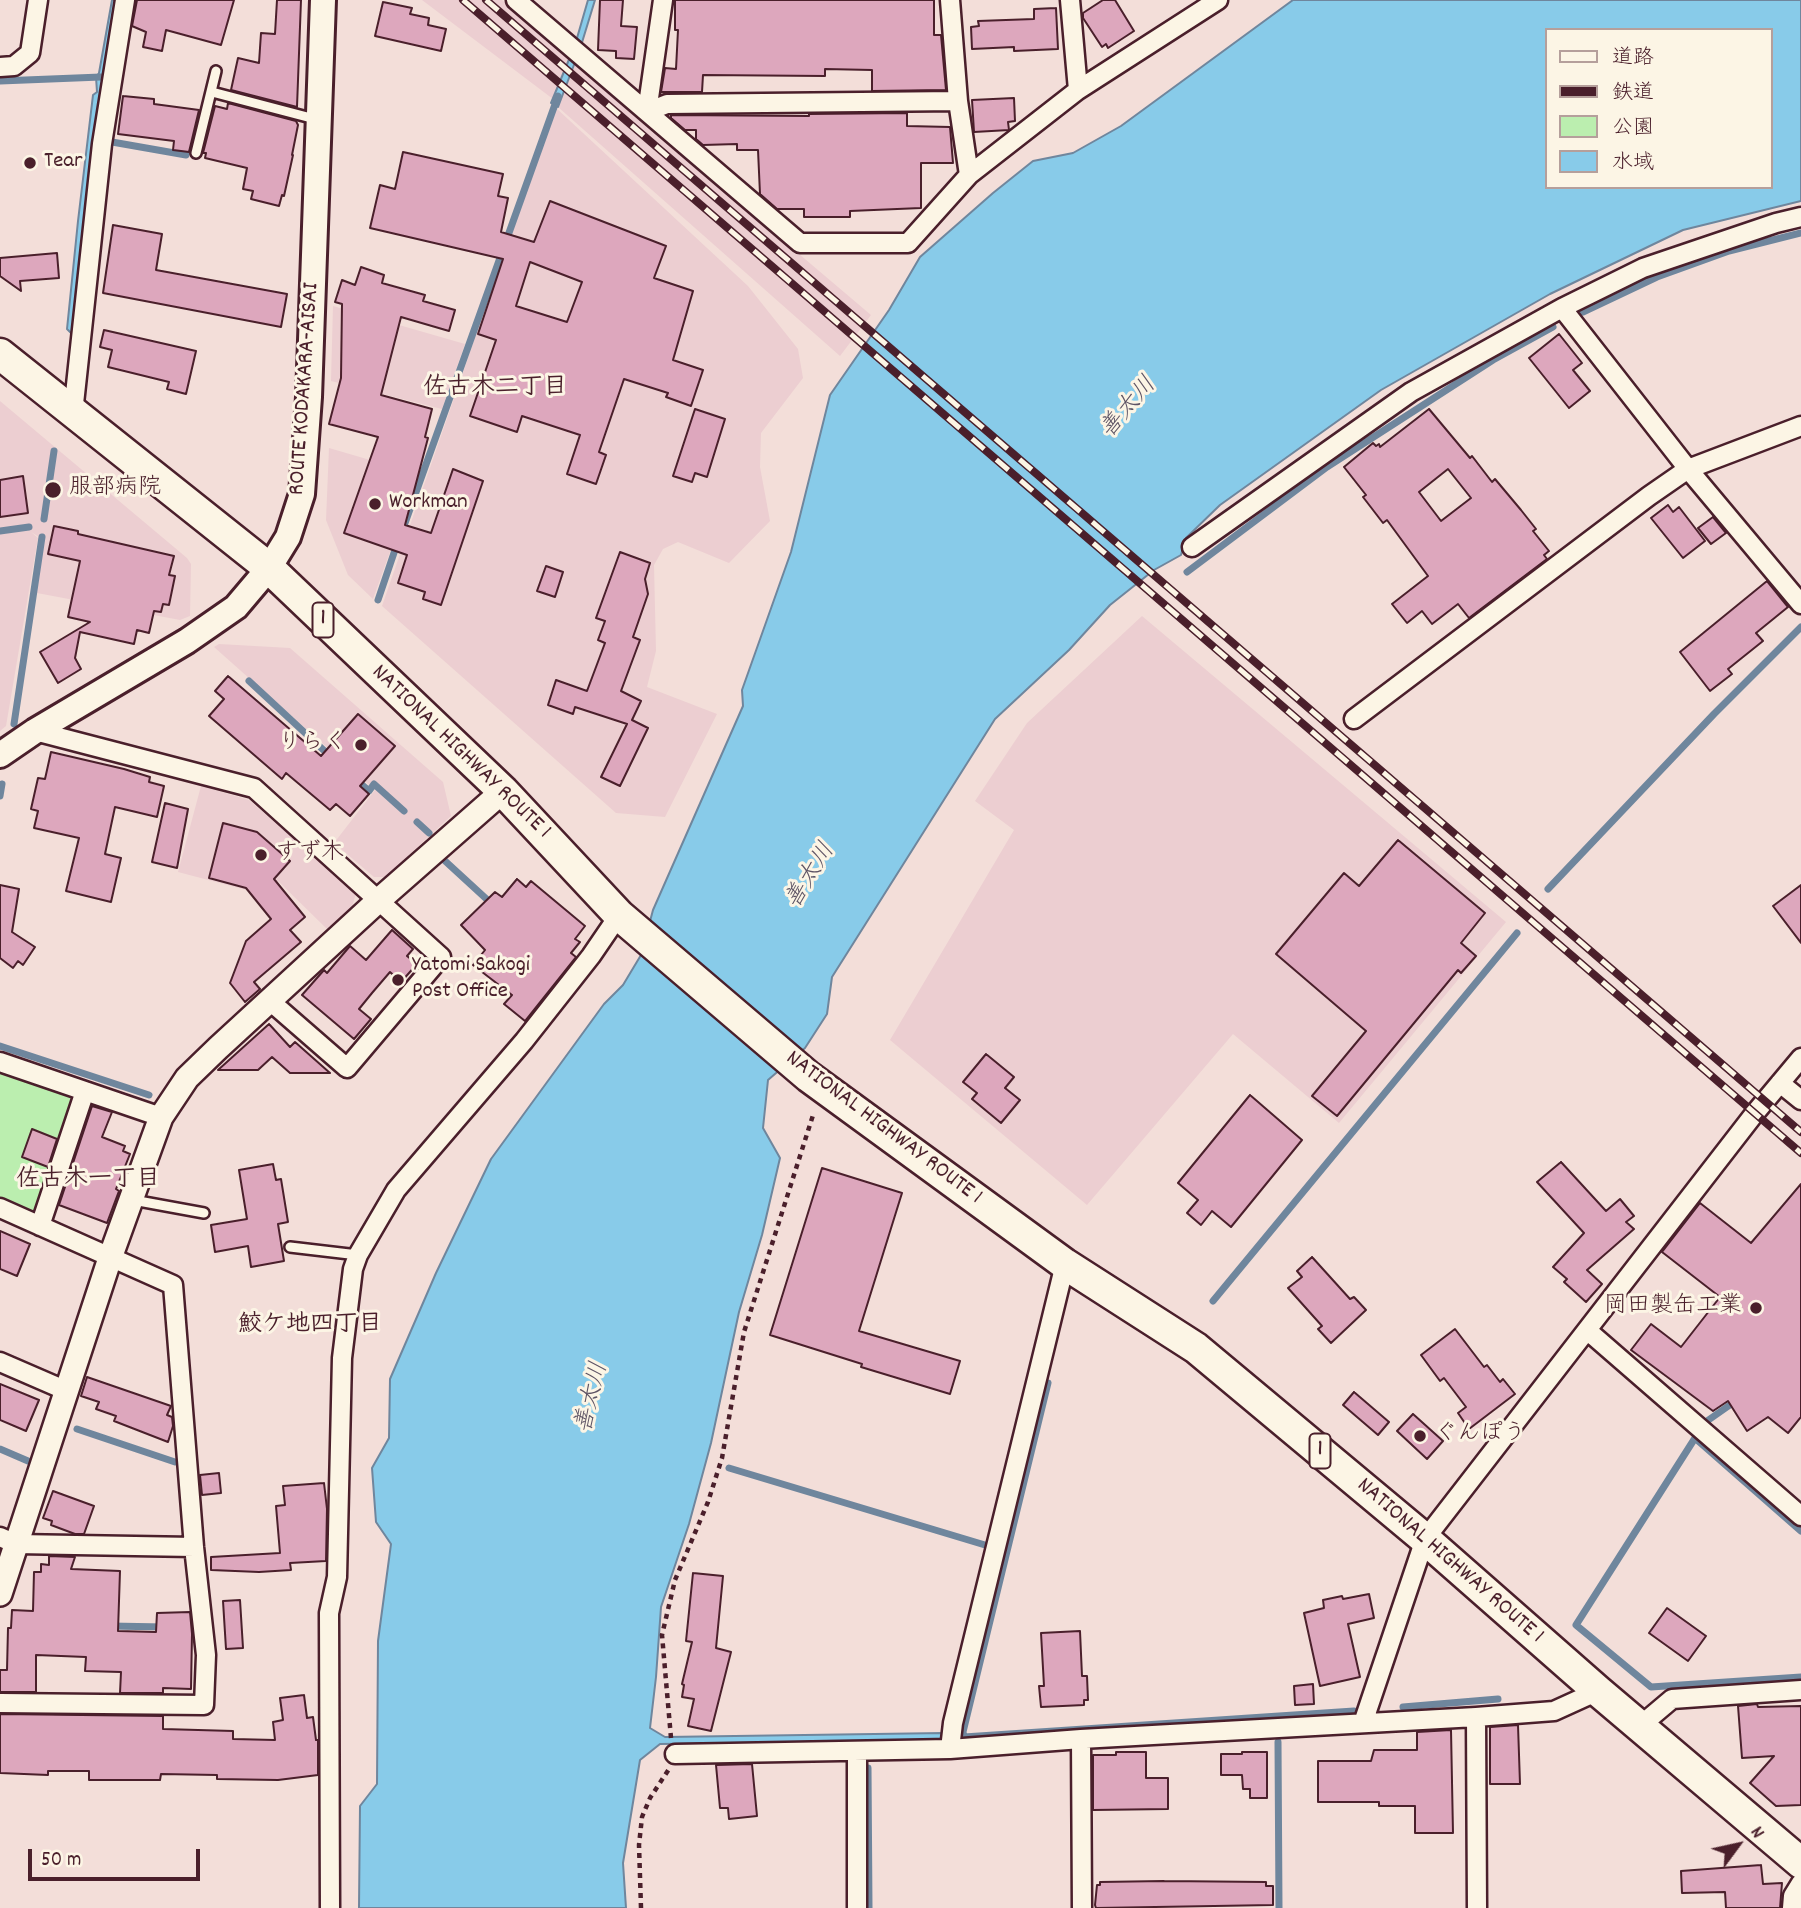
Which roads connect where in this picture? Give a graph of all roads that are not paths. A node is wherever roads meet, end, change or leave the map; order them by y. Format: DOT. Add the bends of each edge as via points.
graph roads {
  1 [pos="38,0"];
  2 [pos="125,0"];
  3 [pos="323,0"];
  4 [pos="516,0"];
  5 [pos="663,0"];
  6 [pos="950,0"];
  7 [pos="1070,0"];
  8 [pos="1218,0"];
  9 [pos="0,67"];
  10 [pos="216,71"];
  11 [pos="1078,90"];
  12 [pos="212,92"];
  13 [pos="958,101"];
  14 [pos="647,113"];
  15 [pos="320,121"];
  16 [pos="196,153"];
  17 [pos="969,175"];
  18 [pos="1801,217"];
  19 [pos="1562,308"];
  20 [pos="0,354"];
  21 [pos="73,414"];
  22 [pos="1801,426"];
  23 [pos="1688,469"];
  24 [pos="1192,547"];
  25 [pos="268,568"];
  26 [pos="1801,604"];
  27 [pos="1354,719"];
  28 [pos="35,732"];
  29 [pos="0,755"];
  30 [pos="503,791"];
  31 [pos="379,900"];
  32 [pos="619,915"];
  33 [pos="270,1001"];
  34 [pos="1801,1058"];
  35 [pos="0,1062"];
  36 [pos="1780,1083"];
  37 [pos="85,1091"];
  38 [pos="1801,1100"];
  39 [pos="161,1117"];
  40 [pos="131,1200"];
  41 [pos="0,1208"];
  42 [pos="204,1213"];
  43 [pos="40,1226"];
  44 [pos="290,1247"];
  45 [pos="358,1255"];
  46 [pos="110,1258"];
  47 [pos="1065,1264"];
  48 [pos="1588,1331"];
  49 [pos="0,1362"];
  50 [pos="66,1391"];
  51 [pos="1801,1516"];
  52 [pos="1425,1539"];
  53 [pos="8,1541"];
  54 [pos="194,1547"];
  55 [pos="0,1594"];
  56 [pos="1801,1690"];
  57 [pos="1598,1691"];
  58 [pos="0,1703"];
  59 [pos="1476,1717"];
  60 [pos="1363,1723"];
  61 [pos="1640,1727"];
  62 [pos="1081,1739"];
  63 [pos="950,1749"];
  64 [pos="857,1751"];
  65 [pos="675,1754"];
  66 [pos="1801,1863"];
  67 [pos="1801,1883"];
  68 [pos="330,1908"];
  69 [pos="858,1908"];
  70 [pos="1082,1908"];
  71 [pos="1477,1908"];
  72 [pos="1792,1908"];
  1 -- 9 [label="street" via="30,53 14,66"];
  2 -- 21 [label="street" via="102,144"];
  3 -- 15 [label="main road, ROUTE KODAKARA-AISAI"];
  4 -- 14 [label="street"];
  5 -- 14 [label="street"];
  6 -- 13 [label="street"];
  7 -- 11 [label="street"];
  8 -- 11 [label="street"];
  10 -- 12 [label="lane"];
  11 -- 17 [label="street"];
  12 -- 15 [label="lane"];
  12 -- 16 [label="lane"];
  13 -- 14 [label="street" via="667,104"];
  13 -- 17 [label="street"];
  14 -- 17 [label="street" via="800,243 908,243"];
  15 -- 25 [label="main road, ROUTE KODAKARA-AISAI" via="302,494 288,537"];
  18 -- 19 [label="street" via="1643,268"];
  19 -- 23 [label="street"];
  19 -- 24 [label="street" via="1411,392"];
  20 -- 21 [label="highway, NATIONAL HIGHWAY ROUTE 1 / 1"];
  21 -- 25 [label="highway, NATIONAL HIGHWAY ROUTE 1 / 1"];
  22 -- 23 [label="street"];
  23 -- 26 [label="street"];
  23 -- 27 [label="street"];
  25 -- 28 [label="main road, ROUTE KODAKARA-AISAI" via="236,607"];
  25 -- 30 [label="highway, NATIONAL HIGHWAY ROUTE 1 / 1"];
  28 -- 29 [label="main road, ROUTE KODAKARA-AISAI"];
  28 -- 31 [label="street" via="254,788"];
  30 -- 31 [label="street"];
  30 -- 32 [label="highway, NATIONAL HIGHWAY ROUTE 1 / 1"];
  31 -- 33 [label="street"];
  31 -- 33 [label="street" via="441,957 347,1068"];
  32 -- 45 [label="street" via="523,1041 396,1190"];
  32 -- 47 [label="highway, NATIONAL HIGHWAY ROUTE 1 / 1" via="816,1082"];
  33 -- 39 [label="street" via="187,1078"];
  34 -- 36 [label="street"];
  35 -- 37 [label="street"];
  36 -- 38 [label="street"];
  36 -- 48 [label="street"];
  37 -- 39 [label="street"];
  37 -- 43 [label="street"];
  39 -- 40 [label="street"];
  40 -- 42 [label="lane"];
  40 -- 46 [label="street"];
  41 -- 43 [label="street"];
  43 -- 46 [label="street"];
  44 -- 45 [label="lane"];
  45 -- 68 [label="street" via="342,1358 337,1577 328,1613"];
  46 -- 50 [label="street"];
  46 -- 54 [label="street" via="173,1285"];
  47 -- 52 [label="highway, NATIONAL HIGHWAY ROUTE 1 / 1" via="1196,1348"];
  47 -- 63 [label="street"];
  48 -- 51 [label="street"];
  48 -- 52 [label="street"];
  49 -- 50 [label="street"];
  50 -- 53 [label="street"];
  52 -- 57 [label="highway, NATIONAL HIGHWAY ROUTE 1 / 1"];
  52 -- 60 [label="street"];
  53 -- 54 [label="street"];
  53 -- 55 [label="street"];
  54 -- 58 [label="street" via="206,1655 204,1704"];
  56 -- 61 [label="street" via="1672,1699"];
  57 -- 59 [label="street" via="1554,1710"];
  57 -- 61 [label="highway, NATIONAL HIGHWAY ROUTE 1 / 1"];
  59 -- 60 [label="street"];
  59 -- 71 [label="street"];
  60 -- 62 [label="street"];
  61 -- 66 [label="highway, NATIONAL HIGHWAY ROUTE 1 / 1"];
  62 -- 63 [label="street"];
  62 -- 70 [label="street"];
  63 -- 64 [label="street"];
  64 -- 65 [label="street"];
  64 -- 69 [label="street"];
  67 -- 72 [label="street"];
}
